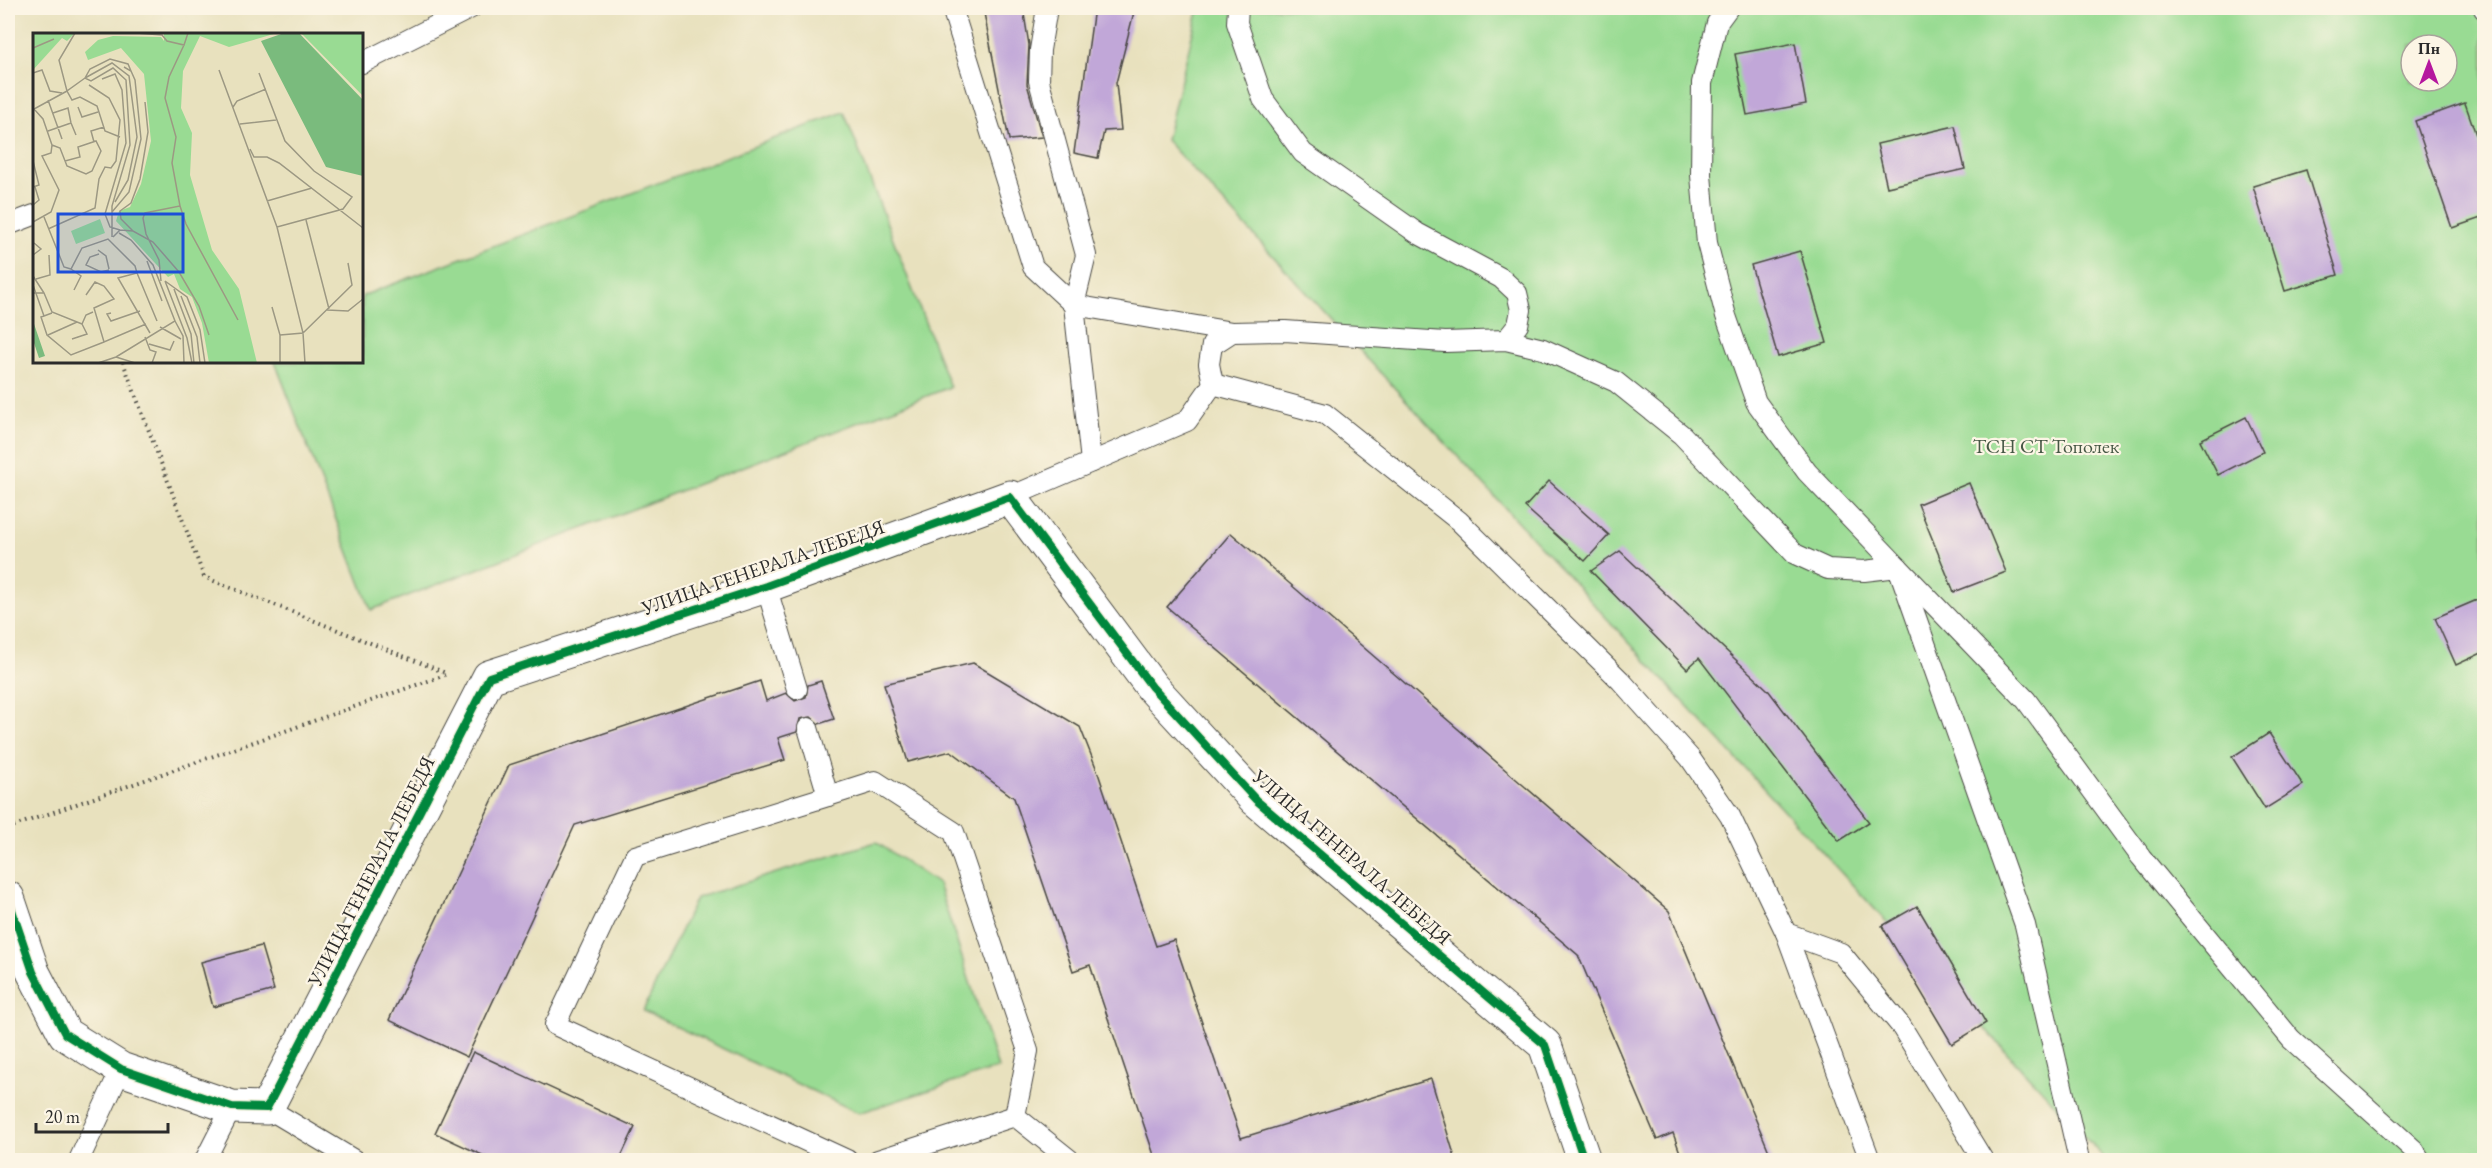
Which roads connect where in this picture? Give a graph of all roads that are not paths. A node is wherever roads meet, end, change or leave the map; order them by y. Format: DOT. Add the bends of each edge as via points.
graph roads {
  1 [pos="471,8"];
  2 [pos="952,8"];
  3 [pos="1047,8"];
  4 [pos="1059,8"];
  5 [pos="1238,8"];
  6 [pos="1728,8"];
  7 [pos="1040,50"];
  8 [pos="363,62"];
  9 [pos="33,215"];
  10 [pos="8,225"];
  11 [pos="1074,305"];
  12 [pos="1232,332"];
  13 [pos="1506,340"];
  14 [pos="1213,384"];
  15 [pos="1091,462"];
  16 [pos="1010,497"];
  17 [pos="1898,567"];
  18 [pos="766,586"];
  19 [pos="797,689"];
  20 [pos="808,728"];
  21 [pos="828,796"];
  22 [pos="8,898"];
  23 [pos="1786,933"];
  24 [pos="121,1069"];
  25 [pos="232,1107"];
  26 [pos="267,1108"];
  27 [pos="1016,1116"];
  28 [pos="79,1161"];
  29 [pos="205,1161"];
  30 [pos="354,1161"];
  31 [pos="847,1161"];
  32 [pos="878,1161"];
  33 [pos="1070,1161"];
  34 [pos="1584,1161"];
  35 [pos="1870,1161"];
  36 [pos="1983,1161"];
  37 [pos="2079,1161"];
  38 [pos="2420,1161"];
  1 -- 8 [label="lane"];
  2 -- 11 [label="lane" via="1033,267"];
  3 -- 7 [label="lane"];
  4 -- 7 [label="lane"];
  5 -- 13 [label="lane" via="1237,23 1263,99 1303,153 1417,233 1501,278 1517,293 1521,310 1518,325"];
  6 -- 17 [label="lane" via="1717,23 1702,82 1701,175 1707,243 1726,316 1756,402 1807,472"];
  7 -- 11 [label="lane" via="1040,81 1086,255"];
  9 -- 10 [label="lane"];
  11 -- 12 [label="lane"];
  11 -- 15 [label="lane"];
  12 -- 13 [label="lane" via="1285,331 1445,342"];
  12 -- 14 [label="lane" via="1212,345 1209,364"];
  13 -- 17 [label="lane" via="1543,349 1616,382 1682,435 1795,554 1828,569 1864,571"];
  14 -- 15 [label="lane" via="1187,421"];
  14 -- 23 [label="lane" via="1325,414 1459,521 1621,681 1690,758 1730,816"];
  15 -- 16 [label="lane"];
  16 -- 18 [label="street, УЛИЦА ГЕНЕРАЛА ЛЕБЕДЯ"];
  16 -- 34 [label="street, УЛИЦА ГЕНЕРАЛА ЛЕБЕДЯ" via="1152,687 1256,800 1545,1045"];
  17 -- 37 [label="lane" via="2025,925"];
  17 -- 38 [label="lane" via="2026,700 2141,857 2291,1039 2414,1149"];
  18 -- 19 [label="lane"];
  18 -- 26 [label="street, УЛИЦА ГЕНЕРАЛА ЛЕБЕДЯ" via="489,677"];
  20 -- 21 [label="lane"];
  21 -- 27 [label="lane" via="875,781 954,832 1028,1051"];
  21 -- 31 [label="lane" via="635,856 555,1025"];
  22 -- 24 [label="street" via="33,972 65,1034"];
  23 -- 35 [label="lane"];
  23 -- 36 [label="lane" via="1841,953 1901,1026"];
  24 -- 25 [label="street"];
  24 -- 28 [label="lane"];
  25 -- 26 [label="street"];
  25 -- 29 [label="lane"];
  26 -- 30 [label="lane"];
  27 -- 32 [label="lane"];
  27 -- 33 [label="lane"];
}
